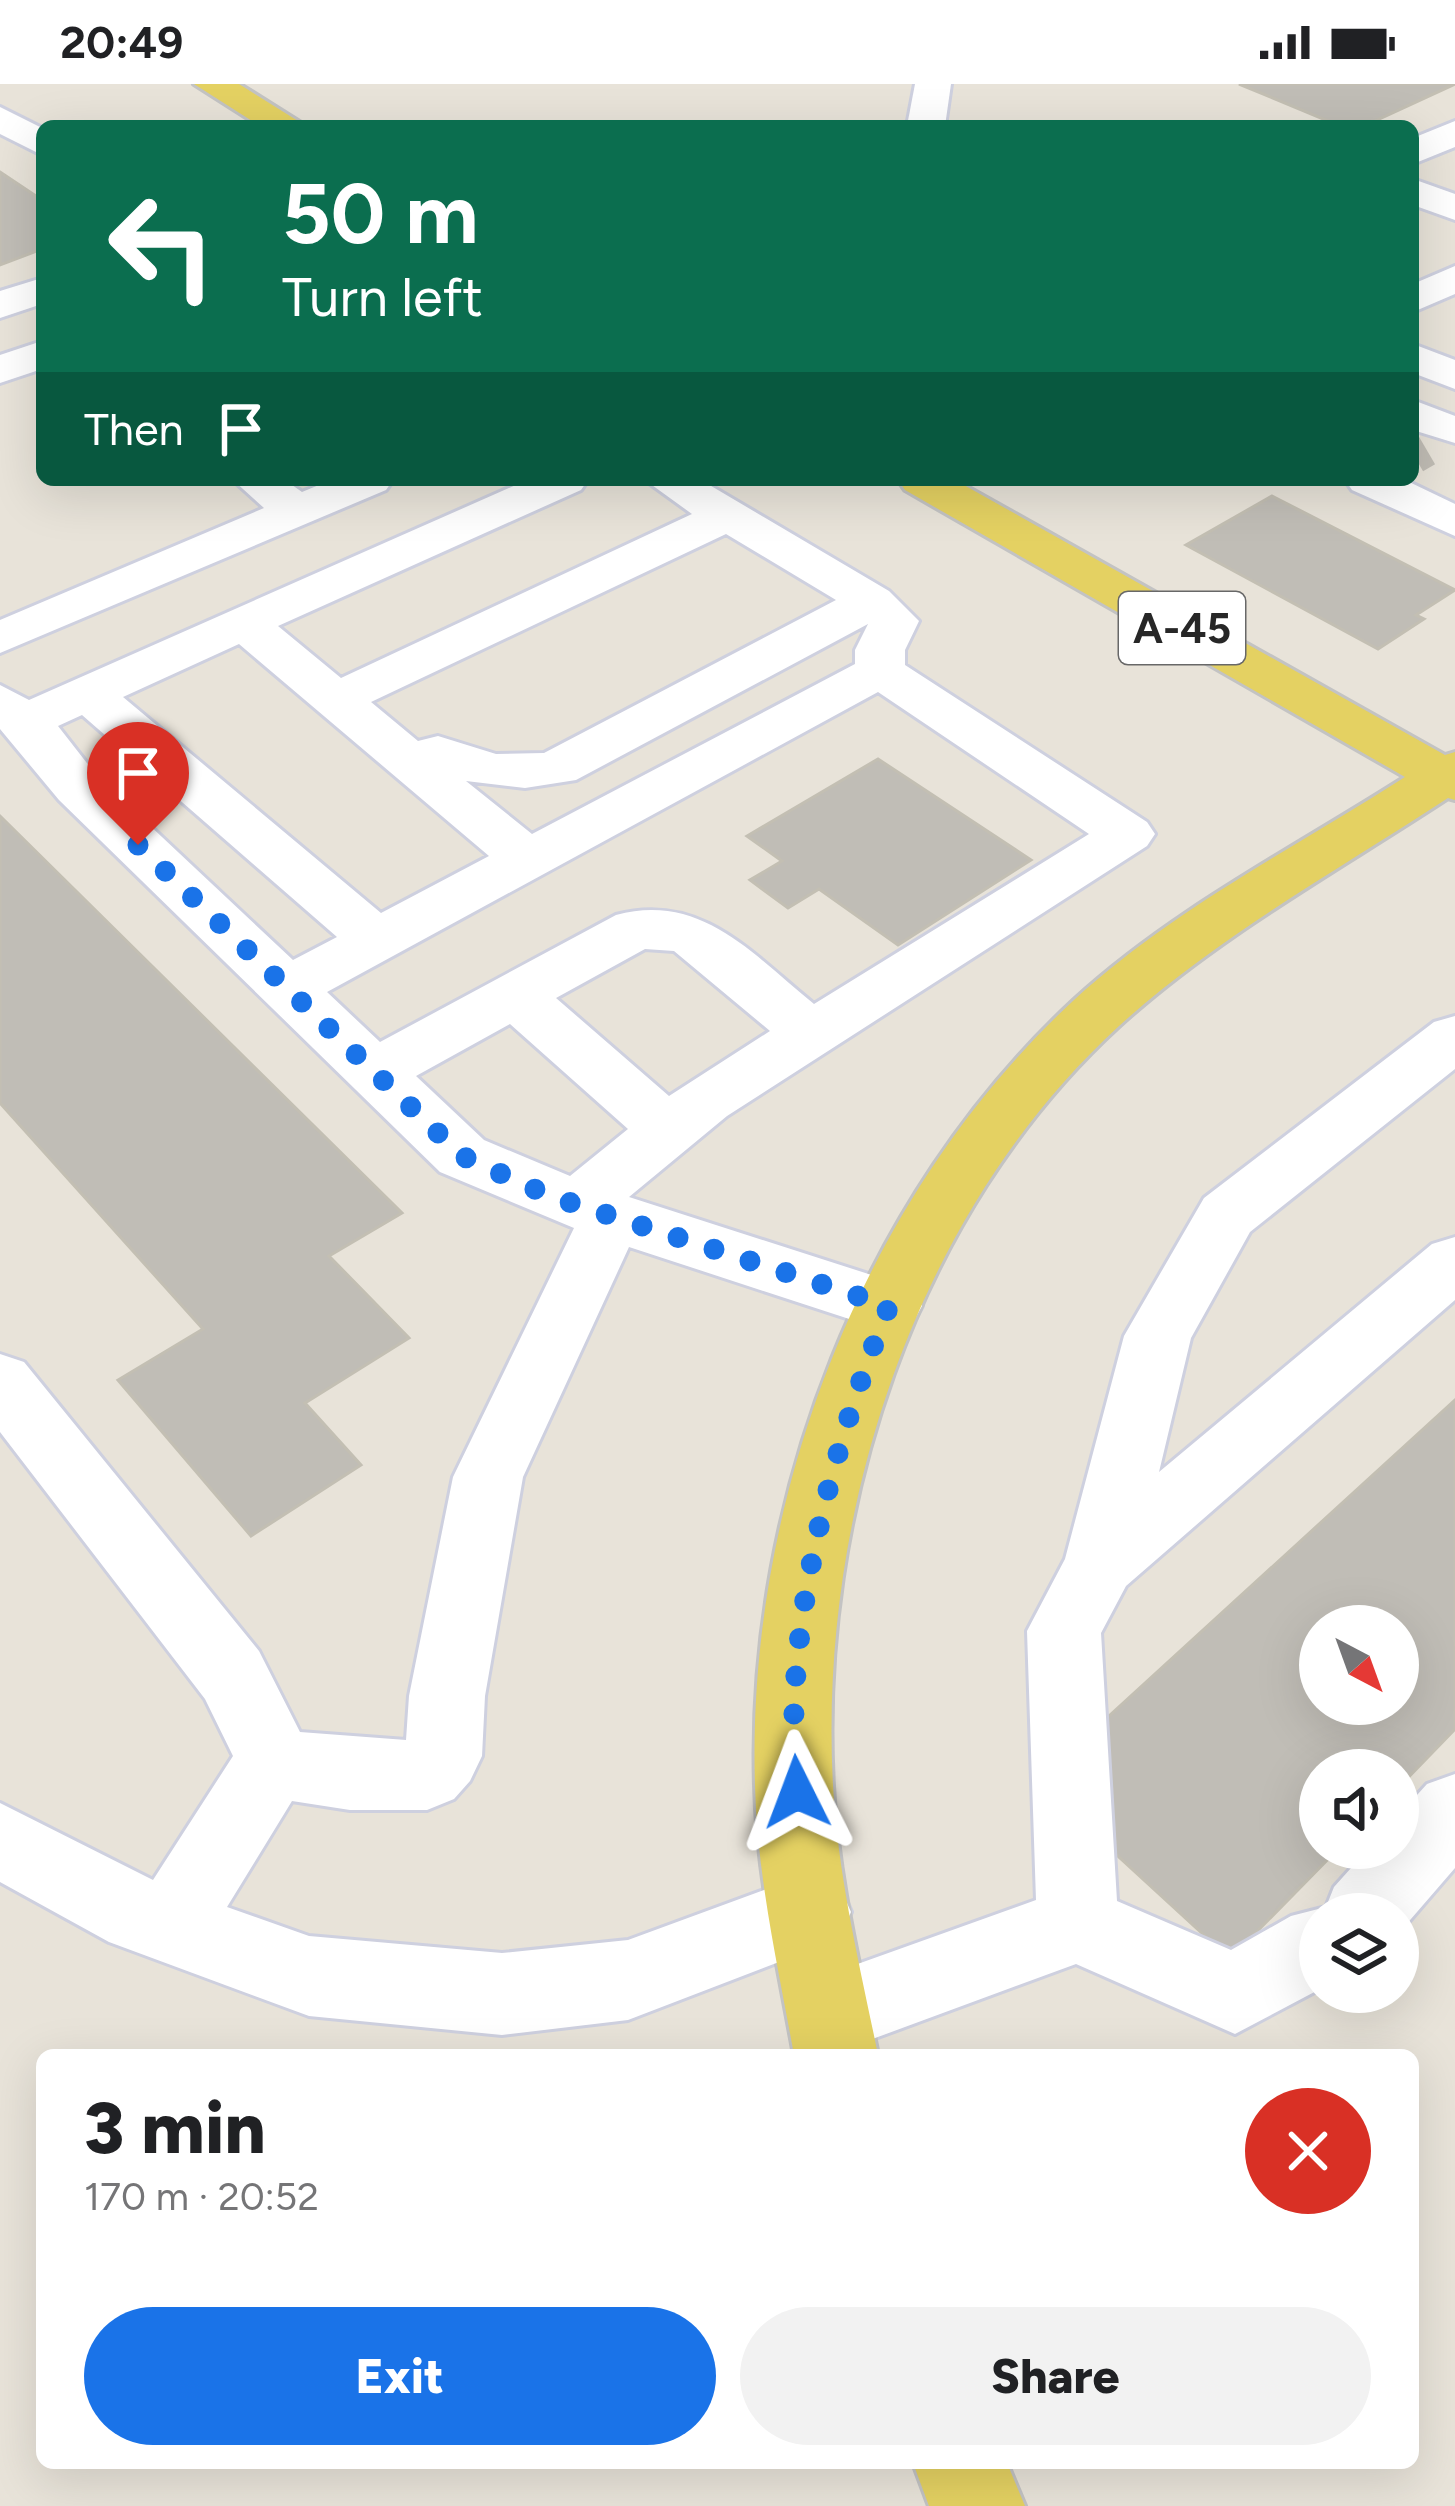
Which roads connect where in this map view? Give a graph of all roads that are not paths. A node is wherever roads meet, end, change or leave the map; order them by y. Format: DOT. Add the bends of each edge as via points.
graph roads {
  1 [pos="212,84"];
  2 [pos="933,84"];
  3 [pos="0,118"];
  4 [pos="269,120"];
  5 [pos="927,120"];
  6 [pos="1455,133"];
  7 [pos="36,140"];
  8 [pos="1419,150"];
  9 [pos="36,292"];
  10 [pos="0,305"];
  11 [pos="36,356"];
  12 [pos="1419,360"];
  13 [pos="0,370"];
  14 [pos="1455,376"];
  15 [pos="264,486"];
  16 [pos="356,486"];
  17 [pos="552,486"];
  18 [pos="678,486"];
  19 [pos="932,486"];
  20 [pos="1384,486"];
  21 [pos="1447,509"];
  22 [pos="297,511"];
  23 [pos="728,515"];
  24 [pos="872,601"];
  25 [pos="244,623"];
  26 [pos="0,638"];
  27 [pos="880,670"];
  28 [pos="87,693"];
  29 [pos="339,698"];
  30 [pos="11,712"];
  31 [pos="414,763"];
  32 [pos="1451,776"];
  33 [pos="527,860"];
  34 [pos="376,940"];
  35 [pos="287,988"];
  36 [pos="514,995"];
  37 [pos="811,1033"];
  38 [pos="1455,1037"];
  39 [pos="374,1072"];
  40 [pos="668,1130"];
  41 [pos="594,1211"];
  42 [pos="1455,1262"];
  43 [pos="889,1306"];
  44 [pos="0,1381"];
  45 [pos="1100,1564"];
  46 [pos="274,1760"];
  47 [pos="1455,1810"];
  48 [pos="0,1840"];
  49 [pos="1382,1893"];
  50 [pos="810,1912"];
  51 [pos="1078,1924"];
  52 [pos="170,1927"];
  53 [pos="1299,1956"];
  54 [pos="832,2034"];
  55 [pos="962,2469"];
  56 [pos="977,2506"];
  1 -- 4 [label="main road"];
  2 -- 5 [label="street"];
  3 -- 7 [label="street"];
  6 -- 8 [label="street"];
  9 -- 10 [label="street"];
  11 -- 13 [label="street"];
  12 -- 14 [label="street"];
  15 -- 22 [label="street"];
  16 -- 22 [label="street"];
  17 -- 25 [label="street"];
  18 -- 23 [label="street"];
  19 -- 32 [label="main road, A-45"];
  20 -- 21 [label="street"];
  22 -- 26 [label="street"];
  23 -- 24 [label="street"];
  23 -- 29 [label="street"];
  24 -- 27 [label="street" via="894,621"];
  24 -- 31 [label="street" via="557,768 512,776 438,752"];
  25 -- 28 [label="street"];
  25 -- 29 [label="street"];
  27 -- 33 [label="street"];
  27 -- 37 [label="street" via="1128,834"];
  28 -- 30 [label="street"];
  28 -- 34 [label="street"];
  29 -- 31 [label="street"];
  30 -- 35 [label="street" via="78,788"];
  31 -- 33 [label="street"];
  32 -- 43 [label="main road" via="1205,925 1093,1017 992,1128 916,1239"];
  33 -- 34 [label="street"];
  34 -- 35 [label="street"];
  35 -- 39 [label="street"];
  36 -- 37 [label="street" via="636,929 689,933"];
  36 -- 39 [label="street"];
  36 -- 40 [label="street"];
  37 -- 40 [label="street"];
  38 -- 45 [label="street" via="1228,1215 1158,1336"];
  39 -- 41 [label="street" via="462,1156"];
  40 -- 41 [label="street"];
  41 -- 43 [label="street"];
  41 -- 46 [label="street" via="488,1477 442,1756 427,1774 388,1777 306,1771"];
  42 -- 45 [label="street"];
  43 -- 50 [label="main road" via="830,1468 805,1616 793,1752"];
  44 -- 46 [label="street" via="232,1675"];
  45 -- 51 [label="street" via="1064,1631"];
  46 -- 52 [label="street"];
  47 -- 49 [label="street"];
  48 -- 52 [label="street"];
  50 -- 52 [label="street" via="628,1980 502,1994 309,1976"];
  50 -- 54 [label="main road"];
  51 -- 53 [label="street" via="1235,1994"];
  51 -- 54 [label="street"];
  55 -- 56 [label="main road"];
}
